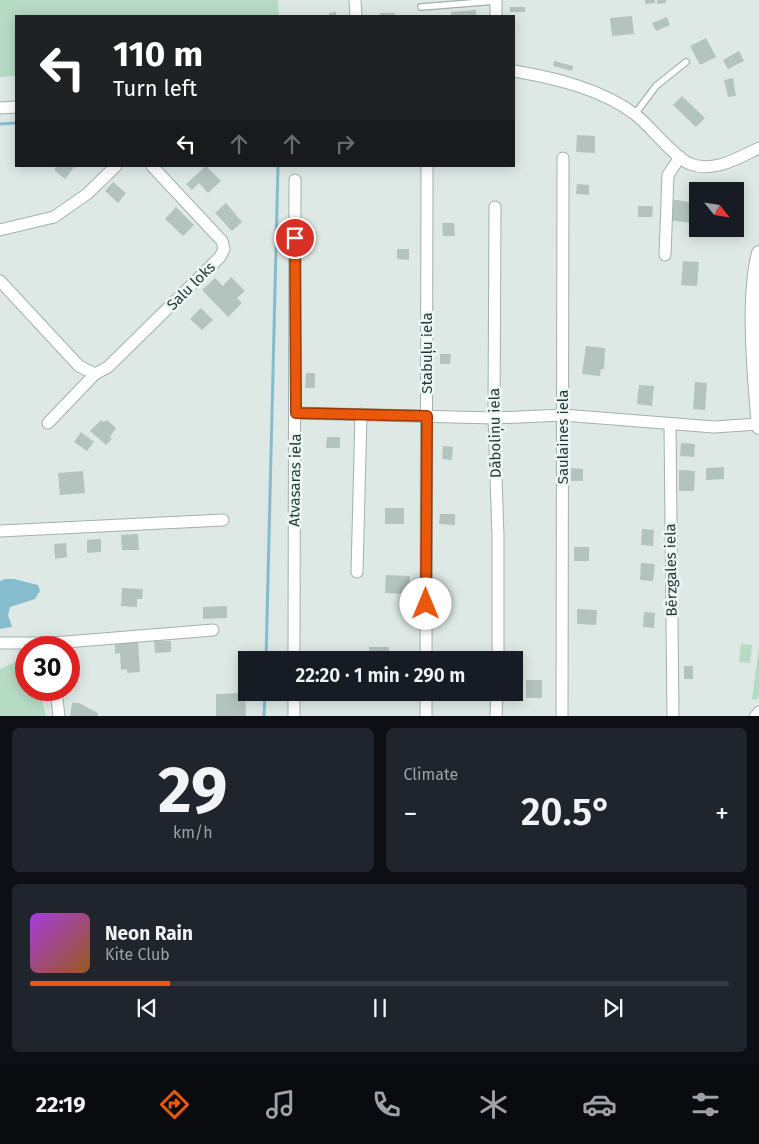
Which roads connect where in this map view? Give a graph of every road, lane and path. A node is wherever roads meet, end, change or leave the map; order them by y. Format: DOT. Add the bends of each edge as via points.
graph roads {
  1 [pos="355,0"];
  2 [pos="496,1"];
  3 [pos="421,7"];
  4 [pos="356,15"];
  5 [pos="496,15"];
  6 [pos="686,62"];
  7 [pos="515,71"];
  8 [pos="15,107"];
  9 [pos="0,108"];
  10 [pos="635,114"];
  11 [pos="759,148"];
  12 [pos="680,157"];
  13 [pos="563,158"];
  14 [pos="115,167"];
  15 [pos="153,167"];
  16 [pos="427,167"];
  17 [pos="295,180"];
  18 [pos="495,207"];
  19 [pos="0,230"];
  20 [pos="665,255"];
  21 [pos="758,260"];
  22 [pos="0,281"];
  23 [pos="95,374"];
  24 [pos="296,413"];
  25 [pos="361,414"];
  26 [pos="563,415"];
  27 [pos="427,416"];
  28 [pos="494,418"];
  29 [pos="48,423"];
  30 [pos="670,424"];
  31 [pos="759,425"];
  32 [pos="223,520"];
  33 [pos="0,532"];
  34 [pos="357,572"];
  35 [pos="214,630"];
  36 [pos="80,642"];
  37 [pos="0,643"];
  38 [pos="15,644"];
  39 [pos="294,651"];
  40 [pos="426,651"];
  41 [pos="498,651"];
  42 [pos="57,701"];
  43 [pos="294,701"];
  44 [pos="426,701"];
  45 [pos="497,701"];
  46 [pos="759,712"];
  47 [pos="59,716"];
  48 [pos="294,716"];
  49 [pos="426,716"];
  50 [pos="496,716"];
  51 [pos="562,716"];
  52 [pos="673,716"];
  53 [pos="756,716"];
  1 -- 4 [label="street"];
  2 -- 3 [label="lane"];
  2 -- 5 [label="street"];
  6 -- 10 [label="lane" via="656,86"];
  7 -- 10 [label="street" via="555,79 586,90"];
  8 -- 9 [label="street"];
  10 -- 12 [label="street"];
  11 -- 12 [label="street" via="733,161 711,167 690,164"];
  12 -- 20 [label="street" via="668,175"];
  13 -- 26 [label="street, Saulaines iela"];
  14 -- 19 [label="street" via="87,194 54,217"];
  15 -- 23 [label="street, Salu loks" via="222,241 224,249 108,367"];
  16 -- 27 [label="street, Stabuļu iela"];
  17 -- 24 [label="street, Atvasaras iela"];
  18 -- 28 [label="street, Dāboliņu iela"];
  21 -- 31 [label="street" via="754,342"];
  22 -- 23 [label="street" via="79,366"];
  23 -- 29 [label="street, Salu loks"];
  24 -- 25 [label="street"];
  24 -- 39 [label="street, Atvasaras iela"];
  25 -- 27 [label="street"];
  25 -- 34 [label="street"];
  26 -- 28 [label="street"];
  26 -- 30 [label="street"];
  26 -- 51 [label="street, Saulaines iela"];
  27 -- 28 [label="street"];
  27 -- 40 [label="street, Stabuļu iela"];
  28 -- 41 [label="street, Dāboliņu iela"];
  30 -- 31 [label="street" via="714,427"];
  30 -- 52 [label="street, Bērzgales iela"];
  32 -- 33 [label="street"];
  35 -- 36 [label="street"];
  37 -- 38 [label="street"];
  42 -- 47 [label="street"];
  43 -- 48 [label="street"];
  44 -- 49 [label="street"];
  45 -- 50 [label="street"];
  46 -- 53 [label="street"];
}
